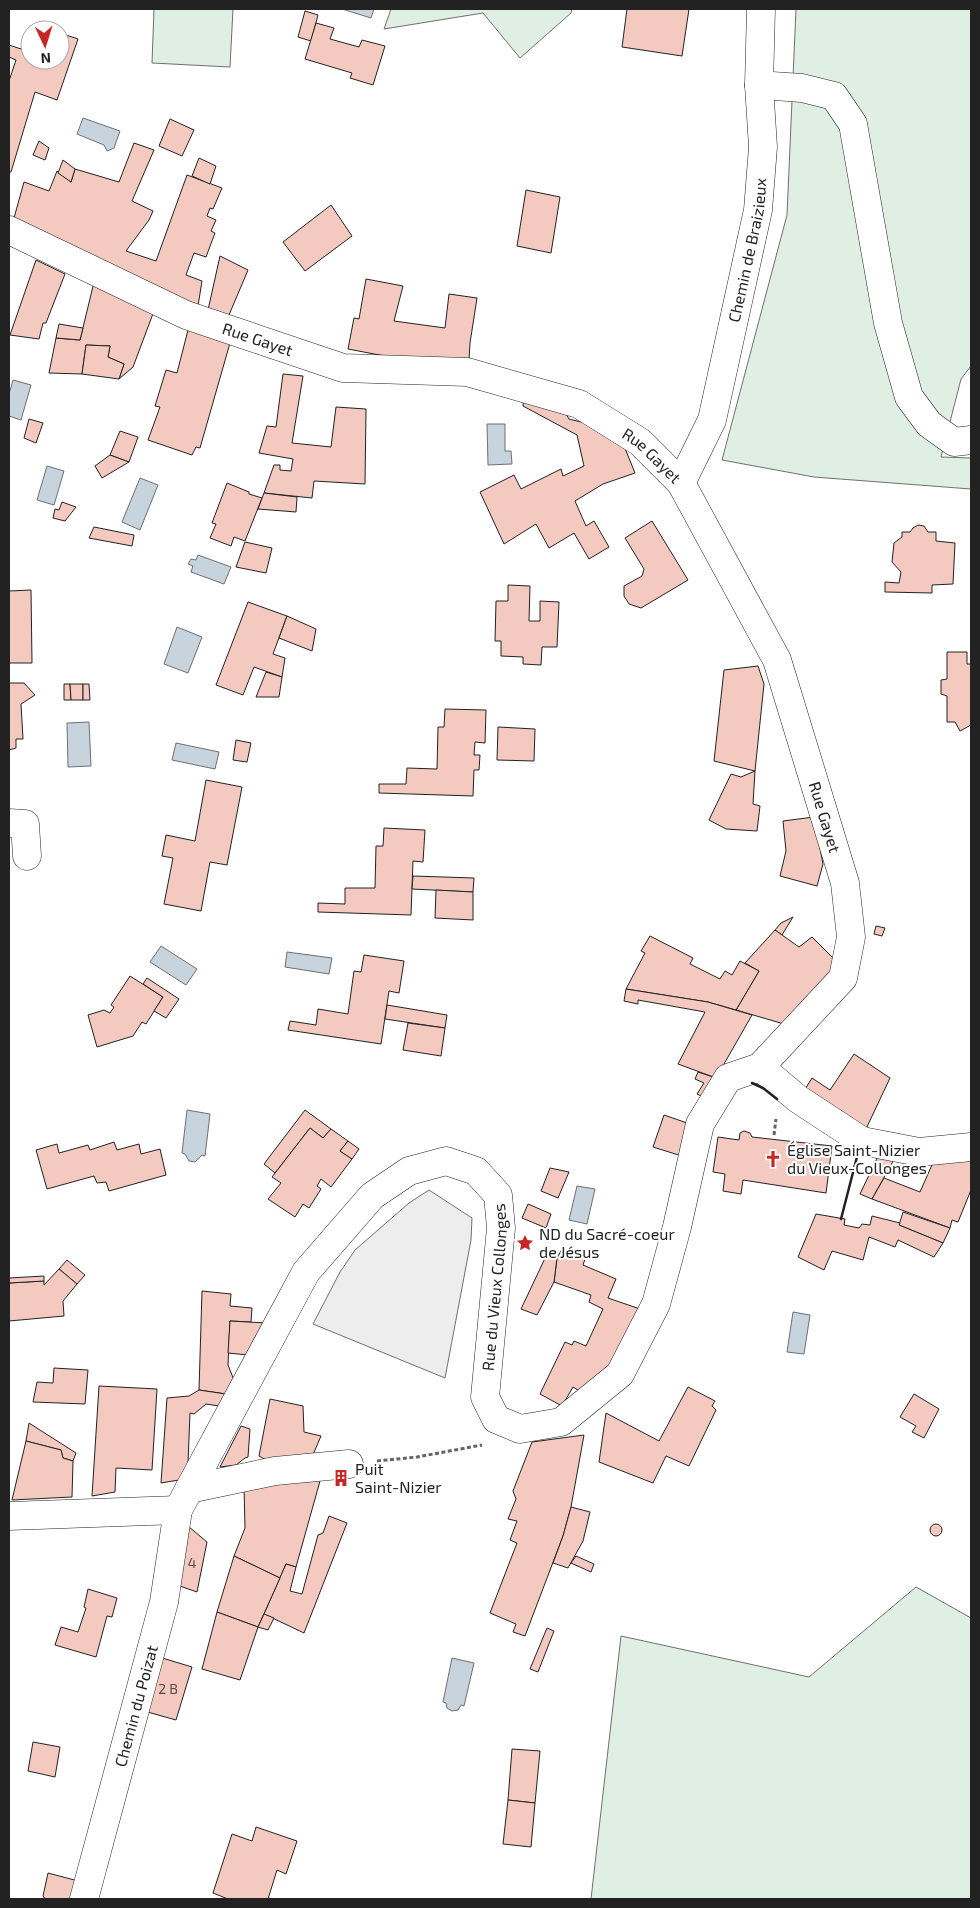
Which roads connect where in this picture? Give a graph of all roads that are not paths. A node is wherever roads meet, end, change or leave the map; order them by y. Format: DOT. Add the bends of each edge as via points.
graph roads {
  1 [pos="761,9"];
  2 [pos="759,85"];
  3 [pos="9,230"];
  4 [pos="971,440"];
  5 [pos="681,483"];
  6 [pos="9,823"];
  7 [pos="27,856"];
  8 [pos="760,1067"];
  9 [pos="971,1147"];
  10 [pos="349,1464"];
  11 [pos="184,1500"];
  12 [pos="9,1516"];
  13 [pos="84,1899"];
  1 -- 2 [label="street, Chemin de Braizieux"];
  2 -- 4 [label="street" via="802,88 834,96 853,124 888,323 909,398 929,424 954,442"];
  2 -- 5 [label="street, Chemin de Braizieux" via="763,147 758,210 712,420"];
  3 -- 5 [label="street, Rue Gayet" via="186,315 343,368 467,372 579,404 640,442"];
  5 -- 8 [label="street, Rue Gayet" via="778,660 845,883 851,937 843,978"];
  6 -- 7 [label="street" via="25,824"];
  8 -- 9 [label="street" via="798,1099 862,1141 919,1152"];
  8 -- 11 [label="street, Rue du Vieux Collonges" via="728,1078 700,1124 656,1304 620,1374 561,1422 520,1429 496,1419 485,1397 502,1228 498,1195 476,1171 446,1161 409,1171 372,1196 306,1272"];
  10 -- 11 [label="street" via="275,1471"];
  11 -- 12 [label="street"];
  11 -- 13 [label="street, Chemin du Poizat" via="164,1602"];
}
